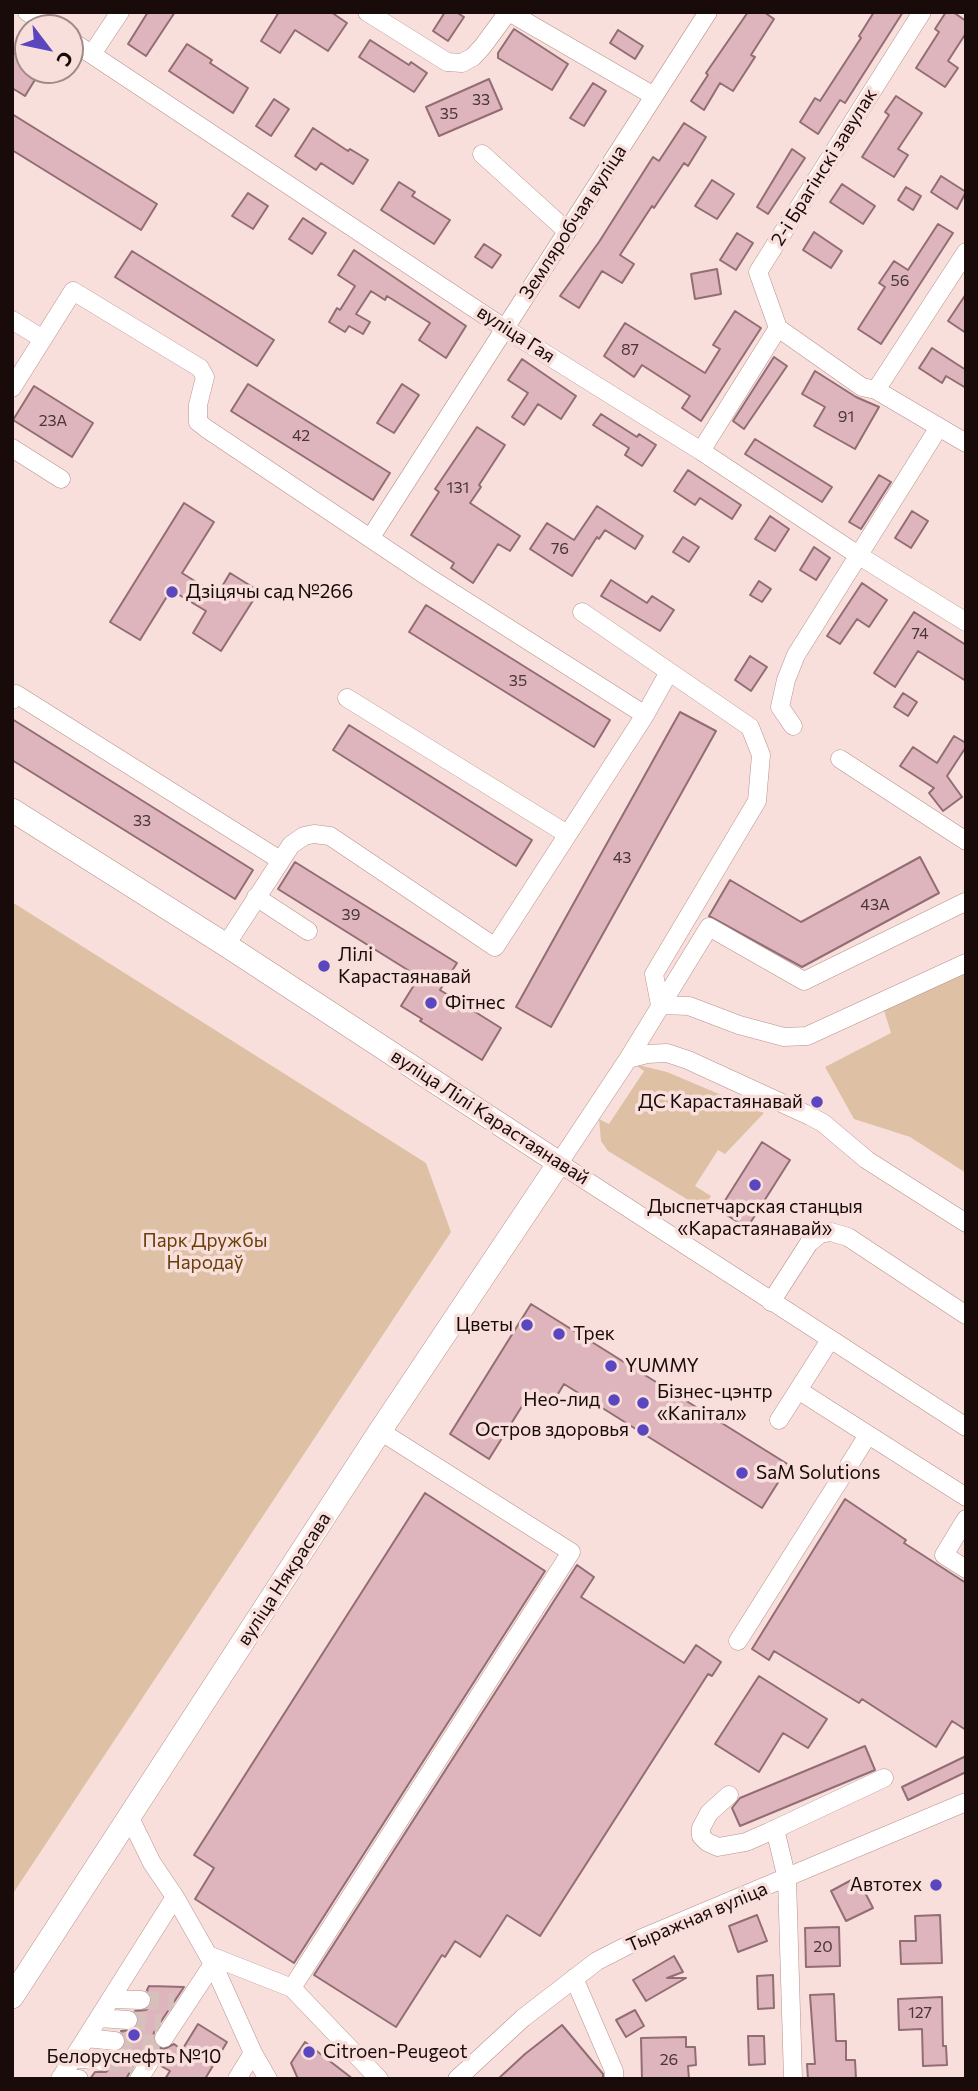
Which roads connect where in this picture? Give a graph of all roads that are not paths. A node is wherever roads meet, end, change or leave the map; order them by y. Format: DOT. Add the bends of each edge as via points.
graph roads {
  1 [pos="120,12"];
  2 [pos="367,12"];
  3 [pos="508,12"];
  4 [pos="708,12"];
  5 [pos="922,12"];
  6 [pos="84,49"];
  7 [pos="92,54"];
  8 [pos="654,96"];
  9 [pos="482,154"];
  10 [pos="567,231"];
  11 [pos="966,252"];
  12 [pos="12,320"];
  13 [pos="505,328"];
  14 [pos="778,328"];
  15 [pos="43,339"];
  16 [pos="12,388"];
  17 [pos="876,390"];
  18 [pos="939,427"];
  19 [pos="966,443"];
  20 [pos="12,448"];
  21 [pos="701,451"];
  22 [pos="61,479"];
  23 [pos="371,537"];
  24 [pos="858,555"];
  25 [pos="582,612"];
  26 [pos="966,622"];
  27 [pos="669,672"];
  28 [pos="347,698"];
  29 [pos="12,700"];
  30 [pos="645,715"];
  31 [pos="793,726"];
  32 [pos="840,760"];
  33 [pos="12,810"];
  34 [pos="567,834"];
  35 [pos="966,841"];
  36 [pos="280,860"];
  37 [pos="256,897"];
  38 [pos="966,904"];
  39 [pos="307,931"];
  40 [pos="226,945"];
  41 [pos="966,963"];
  42 [pos="660,1005"];
  43 [pos="628,1059"];
  44 [pos="559,1163"];
  45 [pos="966,1223"];
  46 [pos="771,1302"];
  47 [pos="966,1315"];
  48 [pos="830,1340"];
  49 [pos="799,1390"];
  50 [pos="779,1420"];
  51 [pos="966,1427"];
  52 [pos="380,1431"];
  53 [pos="868,1435"];
  54 [pos="966,1497"];
  55 [pos="966,1520"];
  56 [pos="966,1569"];
  57 [pos="738,1641"];
  58 [pos="884,1778"];
  59 [pos="729,1795"];
  60 [pos="966,1802"];
  61 [pos="130,1818"];
  62 [pos="775,1829"];
  63 [pos="787,1879"];
  64 [pos="175,1898"];
  65 [pos="210,1959"];
  66 [pos="574,1978"];
  67 [pos="292,1988"];
  68 [pos="12,1997"];
  69 [pos="111,1999"];
  70 [pos="141,2000"];
  71 [pos="99,2018"];
  72 [pos="128,2020"];
  73 [pos="166,2028"];
  74 [pos="86,2038"];
  75 [pos="115,2041"];
  76 [pos="253,2053"];
  77 [pos="73,2058"];
  78 [pos="102,2061"];
  79 [pos="66,2078"];
  80 [pos="237,2079"];
  81 [pos="268,2079"];
  82 [pos="379,2079"];
  83 [pos="457,2079"];
  84 [pos="614,2079"];
  85 [pos="793,2079"];
  1 -- 7 [label="street"];
  2 -- 3 [label="street" via="447,62 462,63 473,57"];
  3 -- 8 [label="street"];
  4 -- 8 [label="street, Земляробчая вуліца"];
  5 -- 14 [label="street, 2-і Брагінскі завулак" via="758,272"];
  6 -- 7 [label="street, вуліца Гая"];
  7 -- 13 [label="street, вуліца Гая"];
  8 -- 10 [label="street, Земляробчая вуліца"];
  9 -- 10 [label="street"];
  10 -- 13 [label="street, Земляробчая вуліца"];
  11 -- 17 [label="street"];
  12 -- 15 [label="street"];
  13 -- 21 [label="street, вуліца Гая"];
  13 -- 23 [label="street, Земляробчая вуліца"];
  14 -- 17 [label="street" via="862,387"];
  14 -- 21 [label="street"];
  15 -- 16 [label="street"];
  15 -- 23 [label="street" via="73,292 200,368 205,377 198,422"];
  17 -- 18 [label="street"];
  18 -- 19 [label="street"];
  18 -- 24 [label="street"];
  20 -- 22 [label="street"];
  21 -- 24 [label="street, вуліца Гая"];
  23 -- 30 [label="street"];
  24 -- 26 [label="street, вуліца Гая"];
  24 -- 31 [label="street" via="796,655 786,680 780,707"];
  25 -- 27 [label="street"];
  27 -- 30 [label="street"];
  27 -- 42 [label="street" via="750,727 761,755 757,801 654,974"];
  28 -- 34 [label="street"];
  29 -- 36 [label="street" via="16,694"];
  30 -- 34 [label="street"];
  32 -- 35 [label="street"];
  33 -- 40 [label="main road, вуліца Лілі Карастаянавай"];
  34 -- 36 [label="street" via="495,947 330,836 304,836"];
  36 -- 37 [label="street"];
  37 -- 39 [label="street"];
  37 -- 40 [label="street"];
  38 -- 42 [label="street" via="804,981 709,927"];
  40 -- 44 [label="main road, вуліца Лілі Карастаянавай"];
  41 -- 42 [label="street" via="807,1035 784,1037 689,1006"];
  42 -- 43 [label="street"];
  43 -- 44 [label="street"];
  43 -- 45 [label="street" via="667,1053 688,1059 810,1116 867,1160"];
  44 -- 46 [label="street, вуліца Лілі Карастаянавай"];
  44 -- 52 [label="main road, вуліца Някрасава"];
  46 -- 47 [label="street" via="809,1243 831,1232 848,1237"];
  46 -- 48 [label="street, вуліца Лілі Карастаянавай"];
  48 -- 49 [label="street"];
  48 -- 51 [label="street, вуліца Лілі Карастаянавай"];
  49 -- 50 [label="street"];
  49 -- 53 [label="street"];
  52 -- 61 [label="main road, вуліца Някрасава"];
  52 -- 67 [label="street" via="571,1552"];
  53 -- 54 [label="street"];
  53 -- 57 [label="street"];
  55 -- 56 [label="street" via="944,1555"];
  58 -- 62 [label="street"];
  59 -- 62 [label="street" via="709,1813 701,1828 707,1842 718,1847 746,1842"];
  60 -- 63 [label="street, Тыражная вуліца"];
  61 -- 64 [label="street"];
  61 -- 68 [label="main road, вуліца Някрасава"];
  62 -- 63 [label="street"];
  63 -- 66 [label="street, Тыражная вуліца" via="642,1938"];
  63 -- 85 [label="street"];
  64 -- 65 [label="street"];
  64 -- 69 [label="street"];
  65 -- 67 [label="street"];
  65 -- 73 [label="street"];
  65 -- 76 [label="street"];
  66 -- 83 [label="street, Тыражная вуліца"];
  66 -- 84 [label="street"];
  67 -- 82 [label="street"];
  69 -- 70 [label="street"];
  69 -- 71 [label="street"];
  71 -- 72 [label="street"];
  71 -- 74 [label="street"];
  74 -- 75 [label="street"];
  74 -- 77 [label="street"];
  76 -- 80 [label="street"];
  76 -- 81 [label="street"];
  77 -- 78 [label="street"];
  77 -- 79 [label="street"];
}
